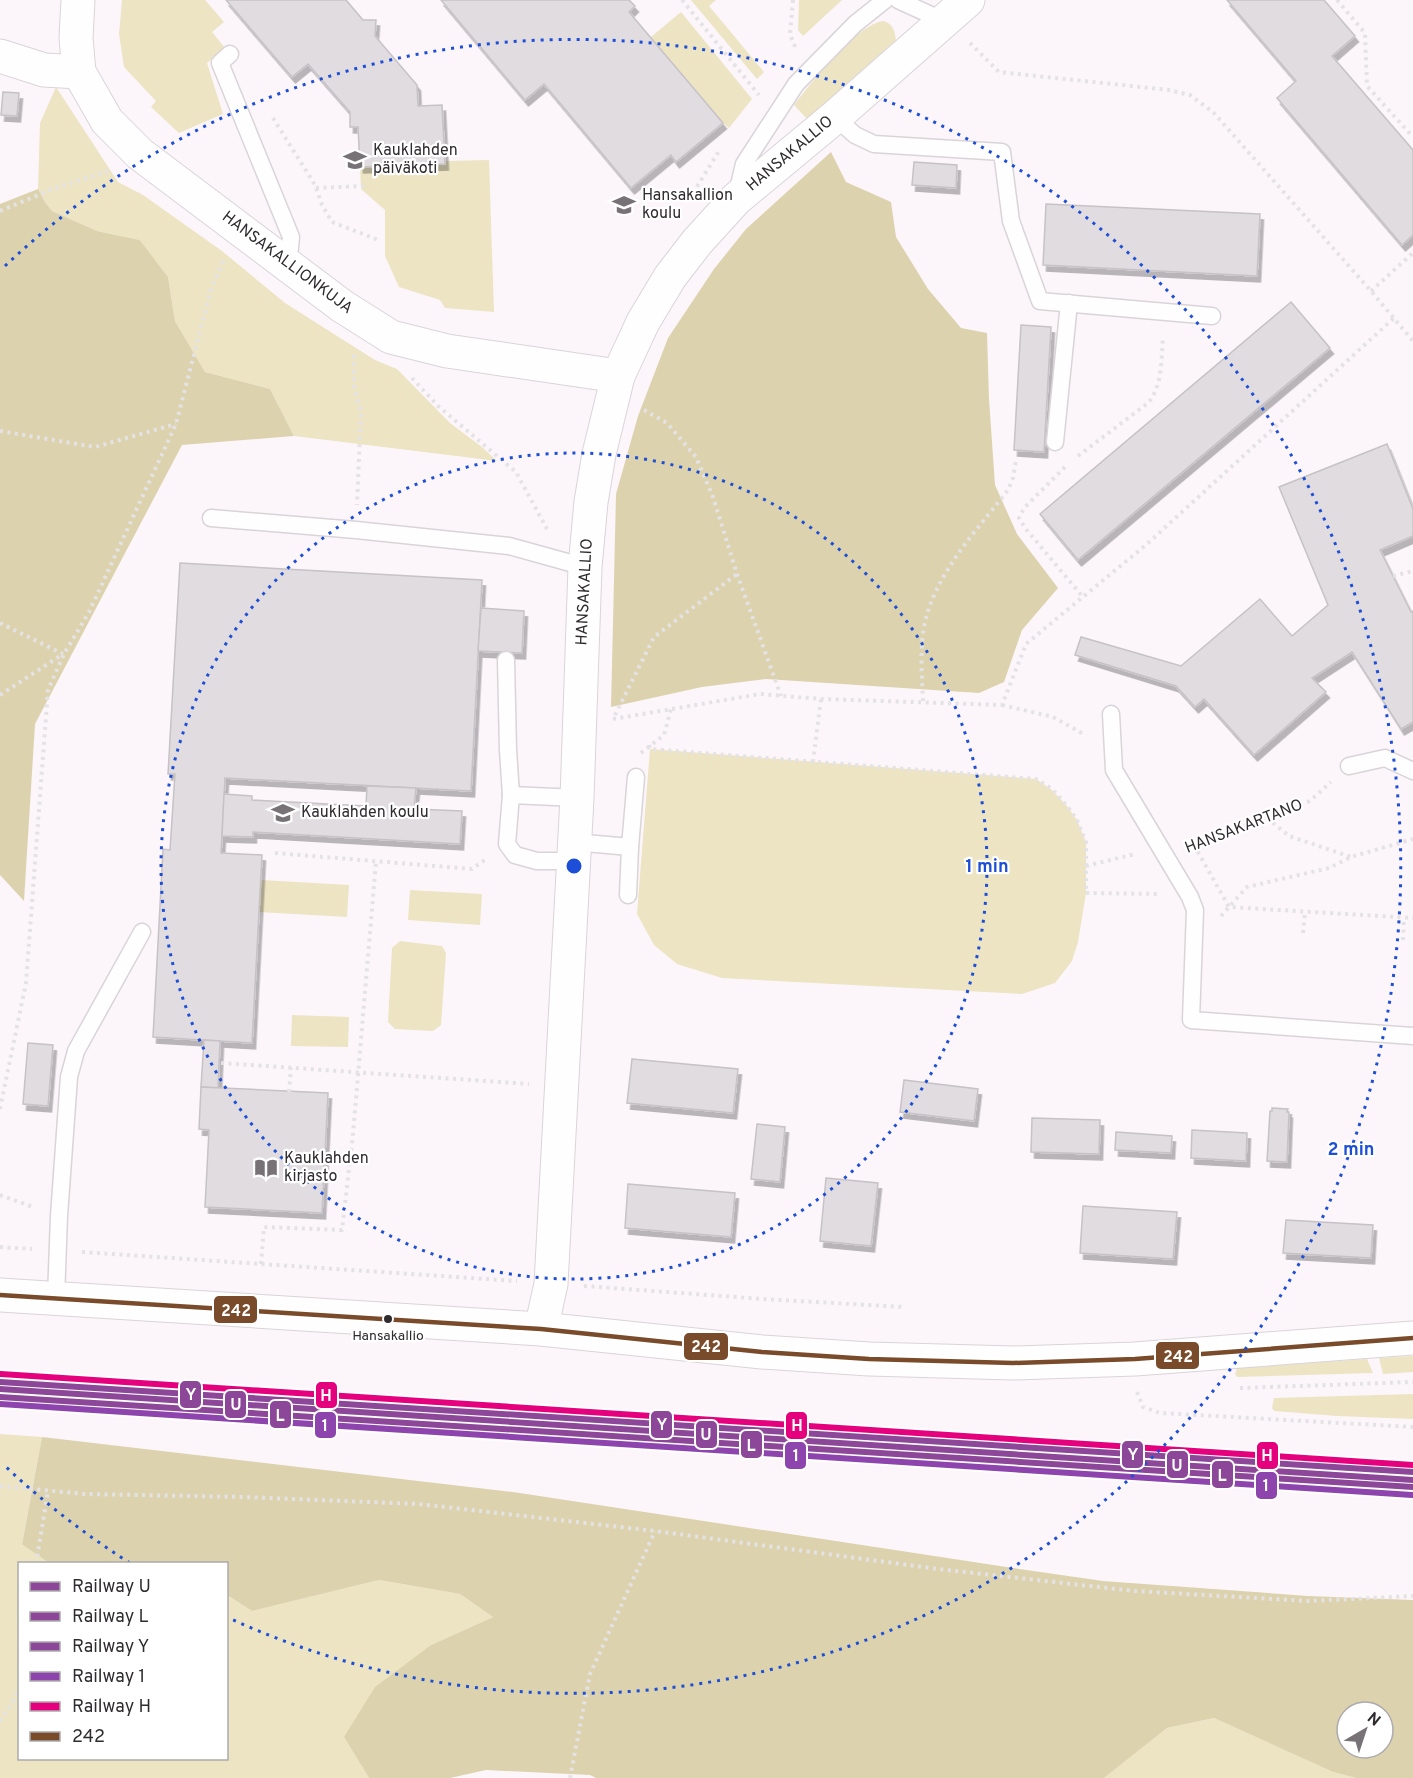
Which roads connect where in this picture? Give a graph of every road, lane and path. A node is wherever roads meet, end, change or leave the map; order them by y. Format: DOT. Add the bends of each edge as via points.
graph roads {
  1 [pos="78,0"];
  2 [pos="682,0"];
  3 [pos="793,0"];
  4 [pos="885,0"];
  5 [pos="898,0"];
  6 [pos="1337,0"];
  7 [pos="956,10"];
  8 [pos="970,42"];
  9 [pos="796,49"];
  10 [pos="230,54"];
  11 [pos="0,56"];
  12 [pos="79,72"];
  13 [pos="781,106"];
  14 [pos="272,116"];
  15 [pos="835,117"];
  16 [pos="1413,137"];
  17 [pos="140,154"];
  18 [pos="363,186"];
  19 [pos="316,188"];
  20 [pos="736,198"];
  21 [pos="0,211"];
  22 [pos="236,237"];
  23 [pos="381,241"];
  24 [pos="1413,253"];
  25 [pos="282,260"];
  26 [pos="1371,291"];
  27 [pos="1069,303"];
  28 [pos="1166,312"];
  29 [pos="1212,316"];
  30 [pos="1394,318"];
  31 [pos="391,337"];
  32 [pos="1413,340"];
  33 [pos="353,345"];
  34 [pos="618,376"];
  35 [pos="642,409"];
  36 [pos="176,424"];
  37 [pos="0,431"];
  38 [pos="1055,442"];
  39 [pos="1016,460"];
  40 [pos="211,518"];
  41 [pos="356,530"];
  42 [pos="549,533"];
  43 [pos="585,567"];
  44 [pos="1413,571"];
  45 [pos="737,574"];
  46 [pos="1393,576"];
  47 [pos="1083,597"];
  48 [pos="0,623"];
  49 [pos="64,654"];
  50 [pos="506,660"];
  51 [pos="0,695"];
  52 [pos="782,696"];
  53 [pos="821,699"];
  54 [pos="923,701"];
  55 [pos="1002,705"];
  56 [pos="671,709"];
  57 [pos="1111,714"];
  58 [pos="613,719"];
  59 [pos="606,721"];
  60 [pos="649,745"];
  61 [pos="1113,751"];
  62 [pos="813,762"];
  63 [pos="1349,766"];
  64 [pos="1413,771"];
  65 [pos="636,777"];
  66 [pos="511,795"];
  67 [pos="577,798"];
  68 [pos="1266,818"];
  69 [pos="1413,839"];
  70 [pos="507,844"];
  71 [pos="1194,845"];
  72 [pos="630,847"];
  73 [pos="574,851"];
  74 [pos="1163,852"];
  75 [pos="275,853"];
  76 [pos="1351,857"];
  77 [pos="376,861"];
  78 [pos="1086,866"];
  79 [pos="1181,883"];
  80 [pos="628,896"];
  81 [pos="1229,907"];
  82 [pos="1305,912"];
  83 [pos="1404,918"];
  84 [pos="1413,918"];
  85 [pos="1217,921"];
  86 [pos="142,932"];
  87 [pos="1303,933"];
  88 [pos="1403,940"];
  89 [pos="1413,1036"];
  90 [pos="221,1063"];
  91 [pos="291,1068"];
  92 [pos="358,1073"];
  93 [pos="533,1084"];
  94 [pos="289,1092"];
  95 [pos="0,1109"];
  96 [pos="0,1195"];
  97 [pos="59,1216"];
  98 [pos="0,1247"];
  99 [pos="58,1251"];
  100 [pos="261,1264"];
  101 [pos="551,1284"];
  102 [pos="0,1295"];
  103 [pos="56,1298"];
  104 [pos="904,1307"];
  105 [pos="541,1329"];
  106 [pos="1413,1338"];
  107 [pos="1413,1382"];
  108 [pos="1229,1389"];
  109 [pos="1148,1392"];
  110 [pos="1413,1427"];
  111 [pos="0,1486"];
  112 [pos="48,1491"];
  113 [pos="655,1531"];
  114 [pos="36,1562"];
  115 [pos="1413,1596"];
  116 [pos="18,1693"];
  117 [pos="0,1721"];
  118 [pos="570,1778"];
  1 -- 12 [label="street, HANSAKALLIONKUJA"];
  2 -- 13 [label="path" via="759,96"];
  3 -- 9 [label="path" via="790,34"];
  4 -- 13 [label="lane" via="855,24 796,84"];
  5 -- 7 [label="lane"];
  6 -- 16 [label="path" via="1365,33 1367,86"];
  7 -- 15 [label="street, HANSAKALLIO"];
  8 -- 26 [label="path" via="999,72 1190,95 1213,112"];
  10 -- 25 [label="lane" via="220,63 291,237 290,248"];
  11 -- 12 [label="street" via="44,70"];
  12 -- 17 [label="street, HANSAKALLIONKUJA" via="107,121"];
  13 -- 20 [label="lane" via="744,164"];
  14 -- 19 [label="path"];
  15 -- 20 [label="street, HANSAKALLIO"];
  15 -- 27 [label="lane" via="855,135 874,144 1002,152 1011,221 1040,301"];
  17 -- 21 [label="path" via="111,170 50,189"];
  17 -- 22 [label="street, HANSAKALLIONKUJA"];
  18 -- 19 [label="path"];
  19 -- 23 [label="path" via="332,222"];
  20 -- 34 [label="street, HANSAKALLIO" via="670,277"];
  22 -- 25 [label="street, HANSAKALLIONKUJA"];
  22 -- 36 [label="path" via="211,289"];
  24 -- 26 [label="path"];
  25 -- 31 [label="street, HANSAKALLIONKUJA"];
  26 -- 30 [label="path"];
  27 -- 28 [label="lane"];
  27 -- 38 [label="lane"];
  28 -- 29 [label="lane"];
  28 -- 47 [label="path" via="1155,394 1072,461 1024,508 1019,518"];
  30 -- 32 [label="path"];
  30 -- 47 [label="path"];
  31 -- 34 [label="street, HANSAKALLIONKUJA" via="447,351"];
  31 -- 42 [label="path" via="406,370 438,406 516,472"];
  33 -- 41 [label="path" via="354,386 361,412"];
  34 -- 43 [label="street, HANSAKALLIO" via="599,454"];
  35 -- 45 [label="path" via="667,423 696,457"];
  36 -- 37 [label="path" via="94,447"];
  36 -- 49 [label="path" via="89,612"];
  39 -- 54 [label="path" via="1008,490 956,558 926,618 921,647"];
  40 -- 41 [label="lane"];
  41 -- 43 [label="lane" via="509,546"];
  43 -- 67 [label="street, HANSAKALLIO"];
  44 -- 46 [label="path"];
  45 -- 52 [label="path"];
  45 -- 58 [label="path" via="654,638"];
  47 -- 55 [label="path" via="1026,644"];
  48 -- 49 [label="path"];
  49 -- 51 [label="path"];
  49 -- 95 [label="path" via="48,690 26,983"];
  50 -- 66 [label="lane"];
  52 -- 53 [label="path"];
  52 -- 56 [label="path" via="760,694"];
  53 -- 54 [label="path"];
  53 -- 62 [label="path"];
  54 -- 55 [label="path"];
  55 -- 61 [label="path" via="1053,717"];
  56 -- 58 [label="path"];
  56 -- 60 [label="path" via="664,735"];
  57 -- 61 [label="lane"];
  58 -- 59 [label="path"];
  60 -- 62 [label="path" via="650,749"];
  60 -- 65 [label="path" via="637,761"];
  61 -- 74 [label="lane" via="1114,770"];
  62 -- 78 [label="path" via="1036,779 1052,789 1077,820 1086,842"];
  63 -- 64 [label="lane" via="1385,758"];
  63 -- 68 [label="path, HANSAKARTANO" via="1310,801"];
  65 -- 72 [label="lane"];
  66 -- 67 [label="lane"];
  66 -- 70 [label="lane"];
  67 -- 73 [label="street, HANSAKALLIO"];
  68 -- 71 [label="path, HANSAKARTANO"];
  68 -- 76 [label="path" via="1289,836"];
  69 -- 76 [label="path"];
  70 -- 73 [label="lane" via="515,855 537,861"];
  70 -- 77 [label="path" via="472,869"];
  71 -- 74 [label="path, HANSAKARTANO"];
  71 -- 81 [label="path"];
  72 -- 73 [label="lane"];
  72 -- 80 [label="lane"];
  73 -- 101 [label="street, HANSAKALLIO"];
  74 -- 78 [label="path, HANSAKARTANO"];
  74 -- 79 [label="lane"];
  75 -- 77 [label="path"];
  76 -- 81 [label="path" via="1329,868 1247,887"];
  77 -- 92 [label="path"];
  78 -- 79 [label="path" via="1086,893 1160,894"];
  79 -- 89 [label="lane" via="1195,910 1191,1020"];
  81 -- 82 [label="path"];
  81 -- 85 [label="path"];
  82 -- 83 [label="path"];
  82 -- 87 [label="path"];
  83 -- 84 [label="path"];
  83 -- 88 [label="path"];
  86 -- 97 [label="lane" via="76,1051 69,1077"];
  90 -- 91 [label="path"];
  91 -- 92 [label="path"];
  91 -- 94 [label="path"];
  92 -- 93 [label="path"];
  92 -- 100 [label="path" via="342,1230 264,1227"];
  96 -- 97 [label="path"];
  97 -- 99 [label="lane"];
  98 -- 99 [label="path"];
  99 -- 100 [label="path"];
  99 -- 103 [label="lane"];
  100 -- 101 [label="path"];
  101 -- 104 [label="path"];
  101 -- 105 [label="street, HANSAKALLIO"];
  102 -- 103 [label="street"];
  103 -- 105 [label="street"];
  105 -- 106 [label="street" via="762,1352 1013,1363"];
  107 -- 108 [label="path"];
  109 -- 110 [label="path" via="1137,1392 1143,1407 1160,1413"];
  111 -- 112 [label="path"];
  112 -- 113 [label="path" via="419,1504"];
  112 -- 114 [label="path"];
  113 -- 115 [label="path" via="1135,1591 1308,1601"];
  113 -- 118 [label="path" via="590,1674"];
  116 -- 117 [label="path"];
}
